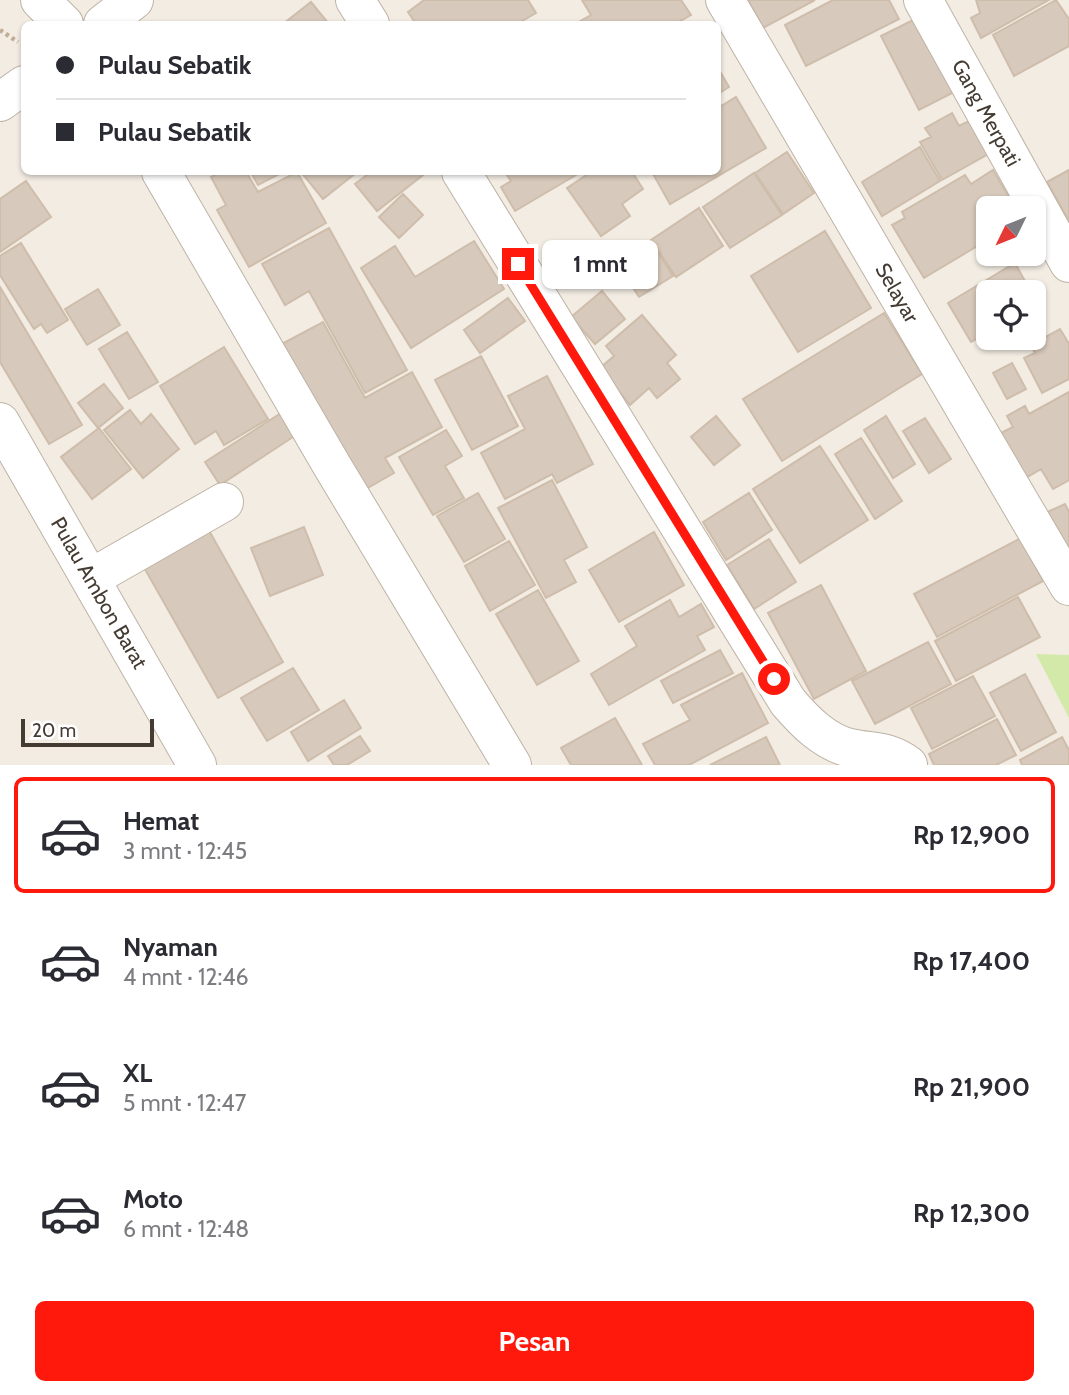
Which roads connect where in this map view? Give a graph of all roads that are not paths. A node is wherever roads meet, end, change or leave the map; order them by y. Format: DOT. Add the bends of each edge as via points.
graph roads {
  1 [pos="40,0"];
  2 [pos="134,0"];
  3 [pos="355,0"];
  4 [pos="725,0"];
  5 [pos="923,0"];
  6 [pos="61,21"];
  7 [pos="107,21"];
  8 [pos="368,21"];
  9 [pos="21,87"];
  10 [pos="0,102"];
  11 [pos="162,175"];
  12 [pos="463,175"];
  13 [pos="1069,263"];
  14 [pos="0,422"];
  15 [pos="224,502"];
  16 [pos="91,578"];
  17 [pos="1069,586"];
  18 [pos="839,757"];
  19 [pos="197,765"];
  20 [pos="512,765"];
  21 [pos="908,765"];
  1 -- 6 [label="street"];
  2 -- 7 [label="street"];
  3 -- 8 [label="street"];
  4 -- 17 [label="street, Selayar"];
  5 -- 13 [label="street, Gang Merpati"];
  9 -- 10 [label="street"];
  11 -- 20 [label="street"];
  12 -- 18 [label="street" via="788,702 829,740"];
  14 -- 16 [label="street, Pulau Ambon Barat"];
  15 -- 16 [label="street"];
  16 -- 19 [label="street, Pulau Ambon Barat"];
  18 -- 21 [label="street" via="880,750"];
}
